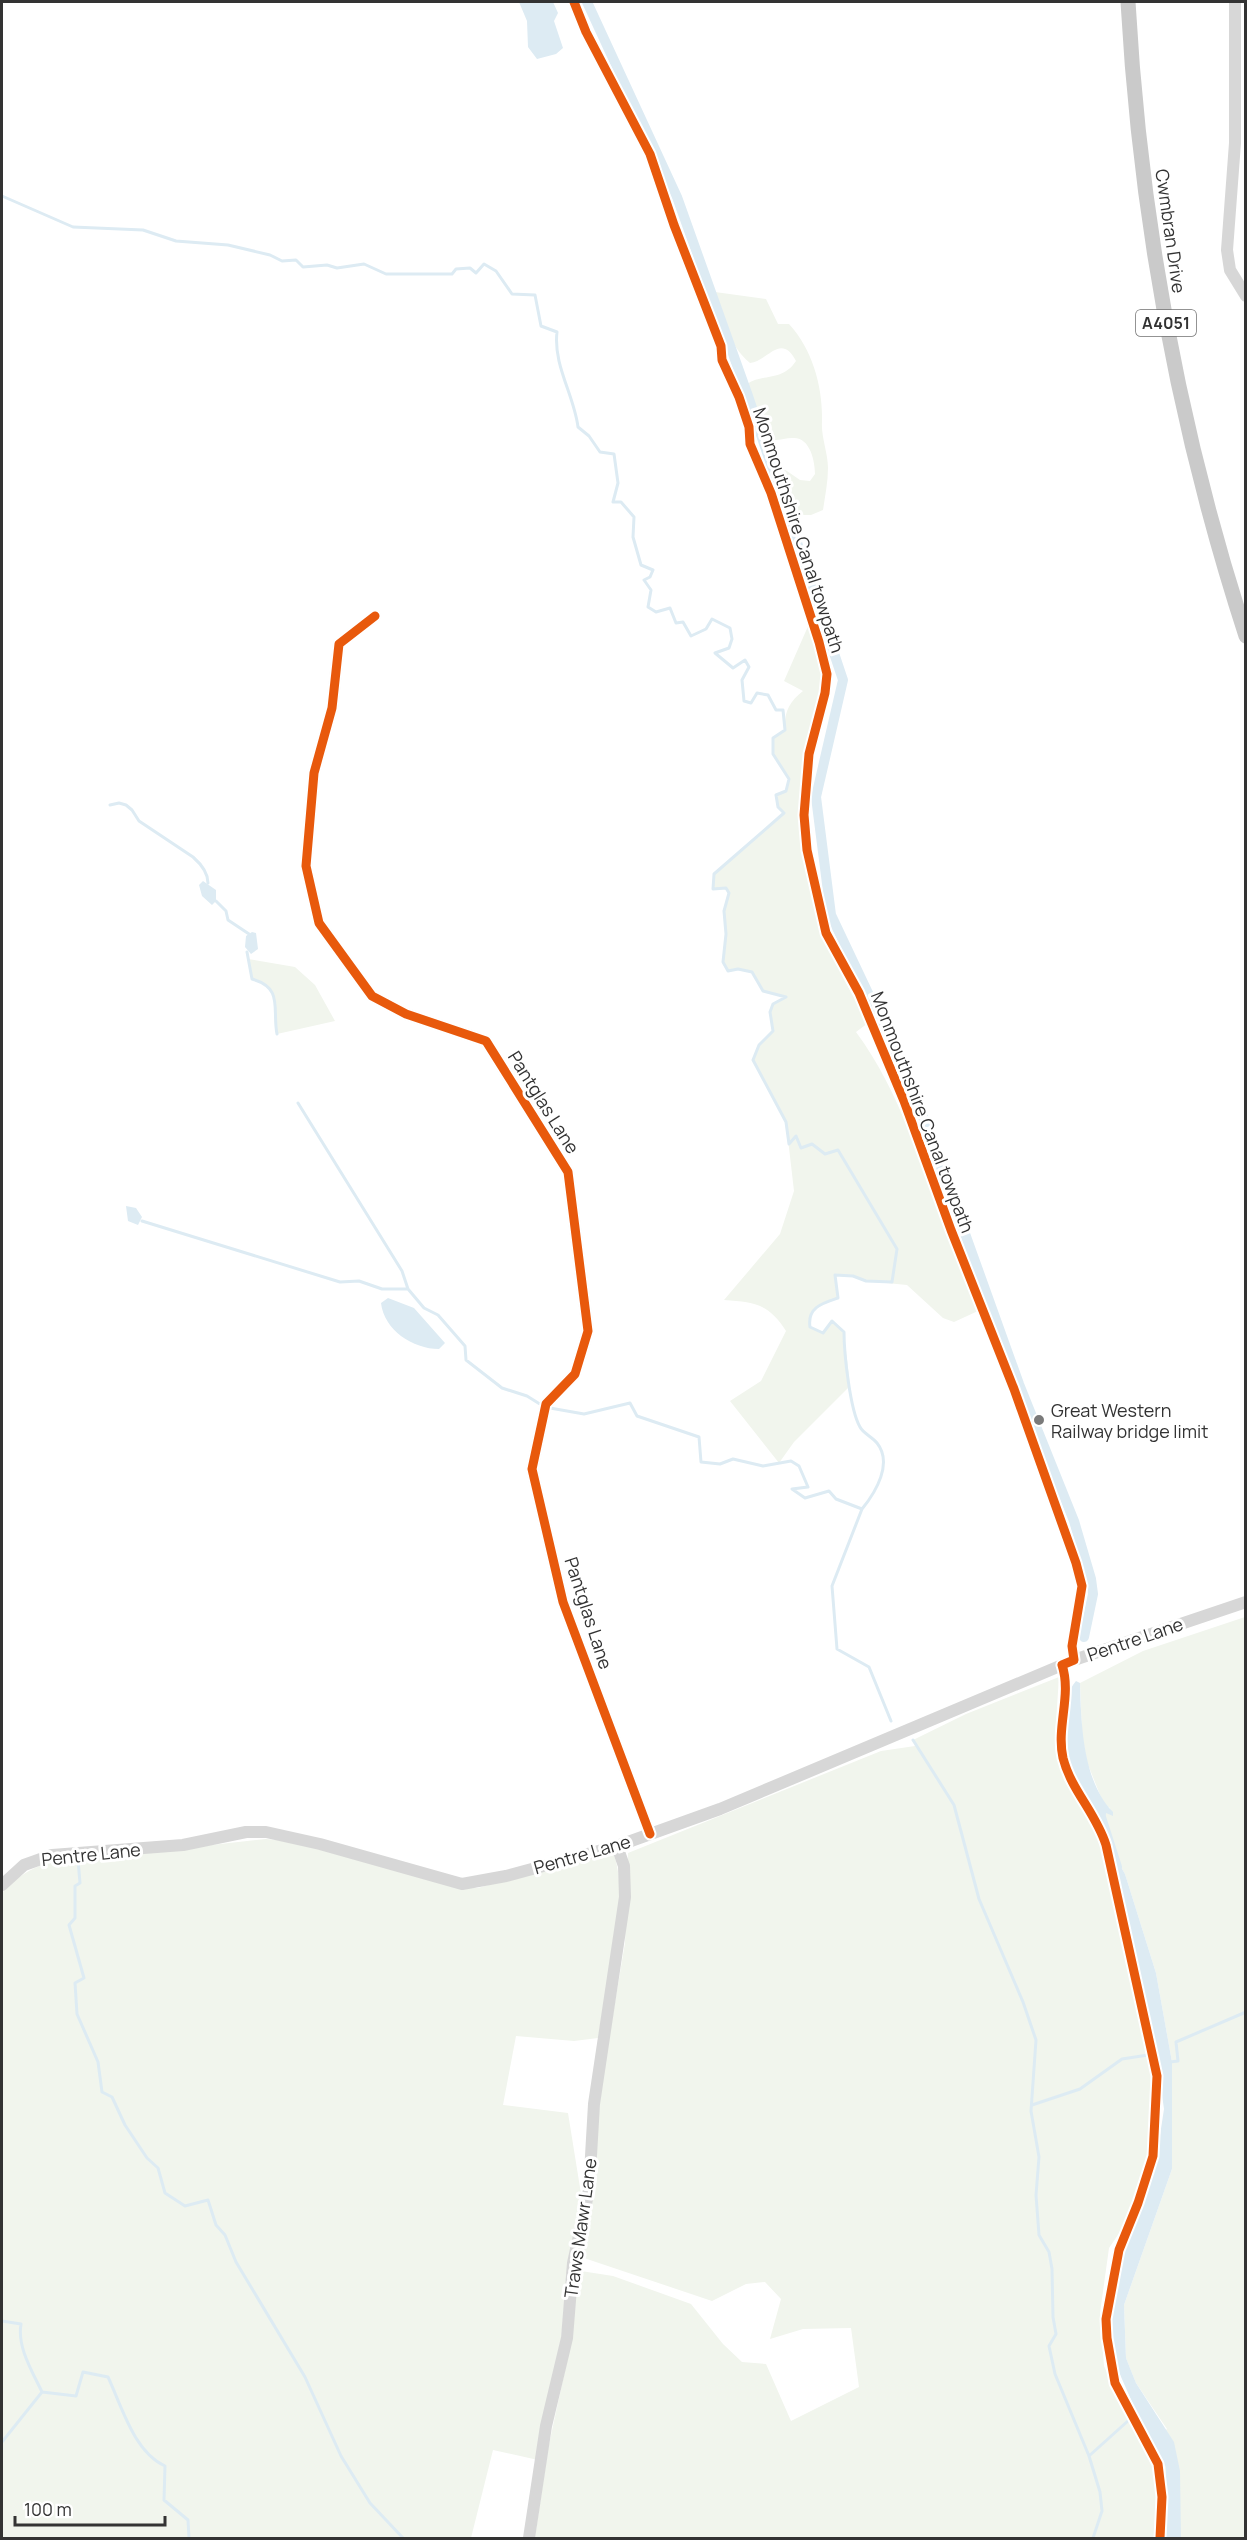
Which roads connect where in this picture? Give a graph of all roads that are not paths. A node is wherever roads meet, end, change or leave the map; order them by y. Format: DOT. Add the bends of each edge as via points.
graph roads {
  1 [pos="1128,2"];
  2 [pos="1235,2"];
  3 [pos="1245,296"];
  4 [pos="375,616"];
  5 [pos="1245,636"];
  6 [pos="1245,1602"];
  7 [pos="650,1834"];
  8 [pos="617,1846"];
  9 [pos="2,1885"];
  10 [pos="529,2538"];
  1 -- 5 [label="main road, Cwmbran Drive / A4051" via="1140,155 1164,316 1193,453"];
  2 -- 3 [label="street" via="1235,143 1227,250 1230,270"];
  4 -- 7 [label="street, Pantglas Lane" via="339,644 332,708 315,773 306,866 319,923 372,996 406,1014 486,1041 568,1172 588,1331 574,1374 546,1404 532,1469 563,1602"];
  6 -- 7 [label="street, Pentre Lane" via="1074,1660 774,1787"];
  7 -- 8 [label="street, Pentre Lane"];
  8 -- 9 [label="street, Pentre Lane" via="462,1884 320,1844 266,1832 246,1832 183,1845 52,1855 24,1865"];
  8 -- 10 [label="street, Traws Mawr Lane" via="624,1866 625,1897 594,2104 589,2190 573,2263 567,2338 546,2426"];
}
